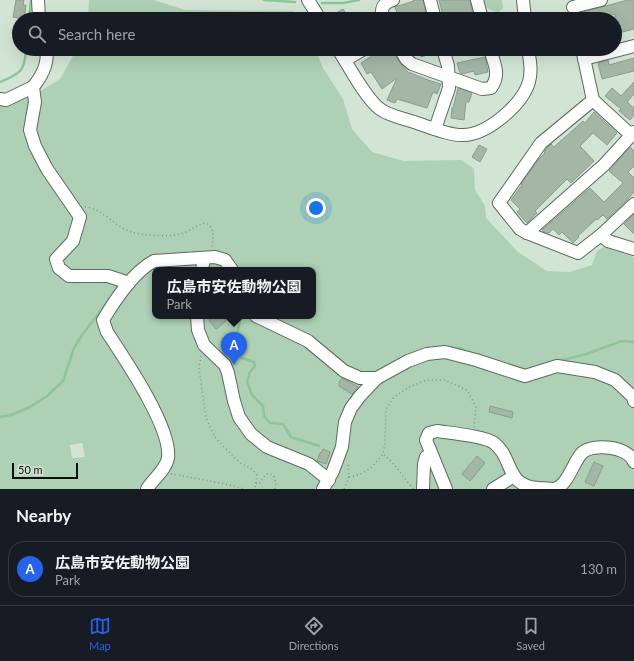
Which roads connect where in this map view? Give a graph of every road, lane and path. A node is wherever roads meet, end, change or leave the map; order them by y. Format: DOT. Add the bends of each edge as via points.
graph roads {
  1 [pos="38,0"];
  2 [pos="308,0"];
  3 [pos="393,0"];
  4 [pos="430,0"];
  5 [pos="477,0"];
  6 [pos="523,0"];
  7 [pos="601,0"];
  8 [pos="573,9"];
  9 [pos="39,12"];
  10 [pos="316,12"];
  11 [pos="381,12"];
  12 [pos="433,12"];
  13 [pos="480,12"];
  14 [pos="524,12"];
  15 [pos="634,46"];
  16 [pos="622,48"];
  17 [pos="46,56"];
  18 [pos="342,56"];
  19 [pos="352,56"];
  20 [pos="404,56"];
  21 [pos="445,56"];
  22 [pos="492,56"];
  23 [pos="529,56"];
  24 [pos="583,56"];
  25 [pos="345,60"];
  26 [pos="449,77"];
  27 [pos="33,87"];
  28 [pos="0,99"];
  29 [pos="593,100"];
  30 [pos="435,129"];
  31 [pos="633,133"];
  32 [pos="634,204"];
  33 [pos="73,205"];
  34 [pos="527,233"];
  35 [pos="601,235"];
  36 [pos="212,246"];
  37 [pos="634,249"];
  38 [pos="203,264"];
  39 [pos="230,267"];
  40 [pos="129,283"];
  41 [pos="197,319"];
  42 [pos="262,319"];
  43 [pos="204,345"];
  44 [pos="377,378"];
  45 [pos="634,401"];
  46 [pos="473,437"];
  47 [pos="342,447"];
  48 [pos="383,454"];
  49 [pos="431,454"];
  50 [pos="634,462"];
  51 [pos="162,471"];
  52 [pos="514,476"];
  53 [pos="349,477"];
  54 [pos="256,484"];
  55 [pos="326,484"];
  56 [pos="147,489"];
  57 [pos="245,489"];
  58 [pos="253,489"];
  59 [pos="275,489"];
  60 [pos="344,489"];
  61 [pos="413,489"];
  62 [pos="423,489"];
  63 [pos="446,489"];
  64 [pos="493,489"];
  1 -- 9 [label="street"];
  2 -- 10 [label="street"];
  3 -- 11 [label="street" via="383,6"];
  4 -- 12 [label="street"];
  5 -- 13 [label="street"];
  6 -- 14 [label="street"];
  7 -- 8 [label="street"];
  15 -- 16 [label="street"];
  17 -- 27 [label="street" via="46,64"];
  18 -- 25 [label="street"];
  19 -- 25 [label="street"];
  20 -- 26 [label="street" via="412,64"];
  21 -- 26 [label="street"];
  22 -- 26 [label="street" via="497,75 491,88 482,89"];
  23 -- 30 [label="street" via="529,83 522,96 506,114 476,134 462,136"];
  24 -- 29 [label="street"];
  25 -- 30 [label="street" via="371,101 380,109"];
  26 -- 30 [label="street" via="449,88"];
  27 -- 28 [label="street" via="6,100"];
  27 -- 33 [label="street" via="35,102 30,130 35,146 57,184"];
  29 -- 31 [label="street"];
  29 -- 34 [label="street" via="541,143 499,203 520,229"];
  31 -- 34 [label="street" via="604,165"];
  32 -- 35 [label="street"];
  33 -- 36 [label="path" via="92,207 131,232 158,236 171,236 206,223 214,234"];
  33 -- 40 [label="street" via="80,217 73,241 56,259 59,268 69,276 108,276"];
  34 -- 35 [label="street" via="578,253"];
  35 -- 37 [label="street" via="608,241"];
  38 -- 39 [label="street" via="216,257 225,260"];
  38 -- 40 [label="street" via="154,261 145,266"];
  40 -- 51 [label="street" via="103,320 106,332 146,396 165,436 168,460"];
  41 -- 43 [label="street" via="198,330"];
  42 -- 44 [label="street" via="308,341 344,371 360,378"];
  43 -- 54 [label="path" via="199,368 206,418 215,437 257,475"];
  43 -- 55 [label="street" via="225,365 239,417 251,434 267,447 310,464"];
  44 -- 45 [label="street" via="408,361 427,354 445,352 525,376 557,366 595,372 615,380"];
  44 -- 47 [label="street" via="351,408 345,422"];
  46 -- 48 [label="path" via="476,407 467,390 445,380 428,380 394,396 386,409"];
  46 -- 49 [label="street" via="429,433 426,440"];
  46 -- 52 [label="street" via="494,443 503,453"];
  47 -- 53 [label="path" via="347,459"];
  47 -- 55 [label="street"];
  48 -- 53 [label="path" via="366,472"];
  48 -- 61 [label="path"];
  49 -- 62 [label="street" via="426,457 424,464"];
  49 -- 63 [label="street"];
  50 -- 52 [label="street" via="625,451 597,447 583,452 563,484 555,489 534,488 523,484"];
  51 -- 56 [label="street"];
  51 -- 57 [label="path"];
  52 -- 64 [label="street"];
  53 -- 60 [label="path"];
  54 -- 58 [label="path"];
  54 -- 59 [label="path" via="259,484 266,474 270,474 274,476"];
}
